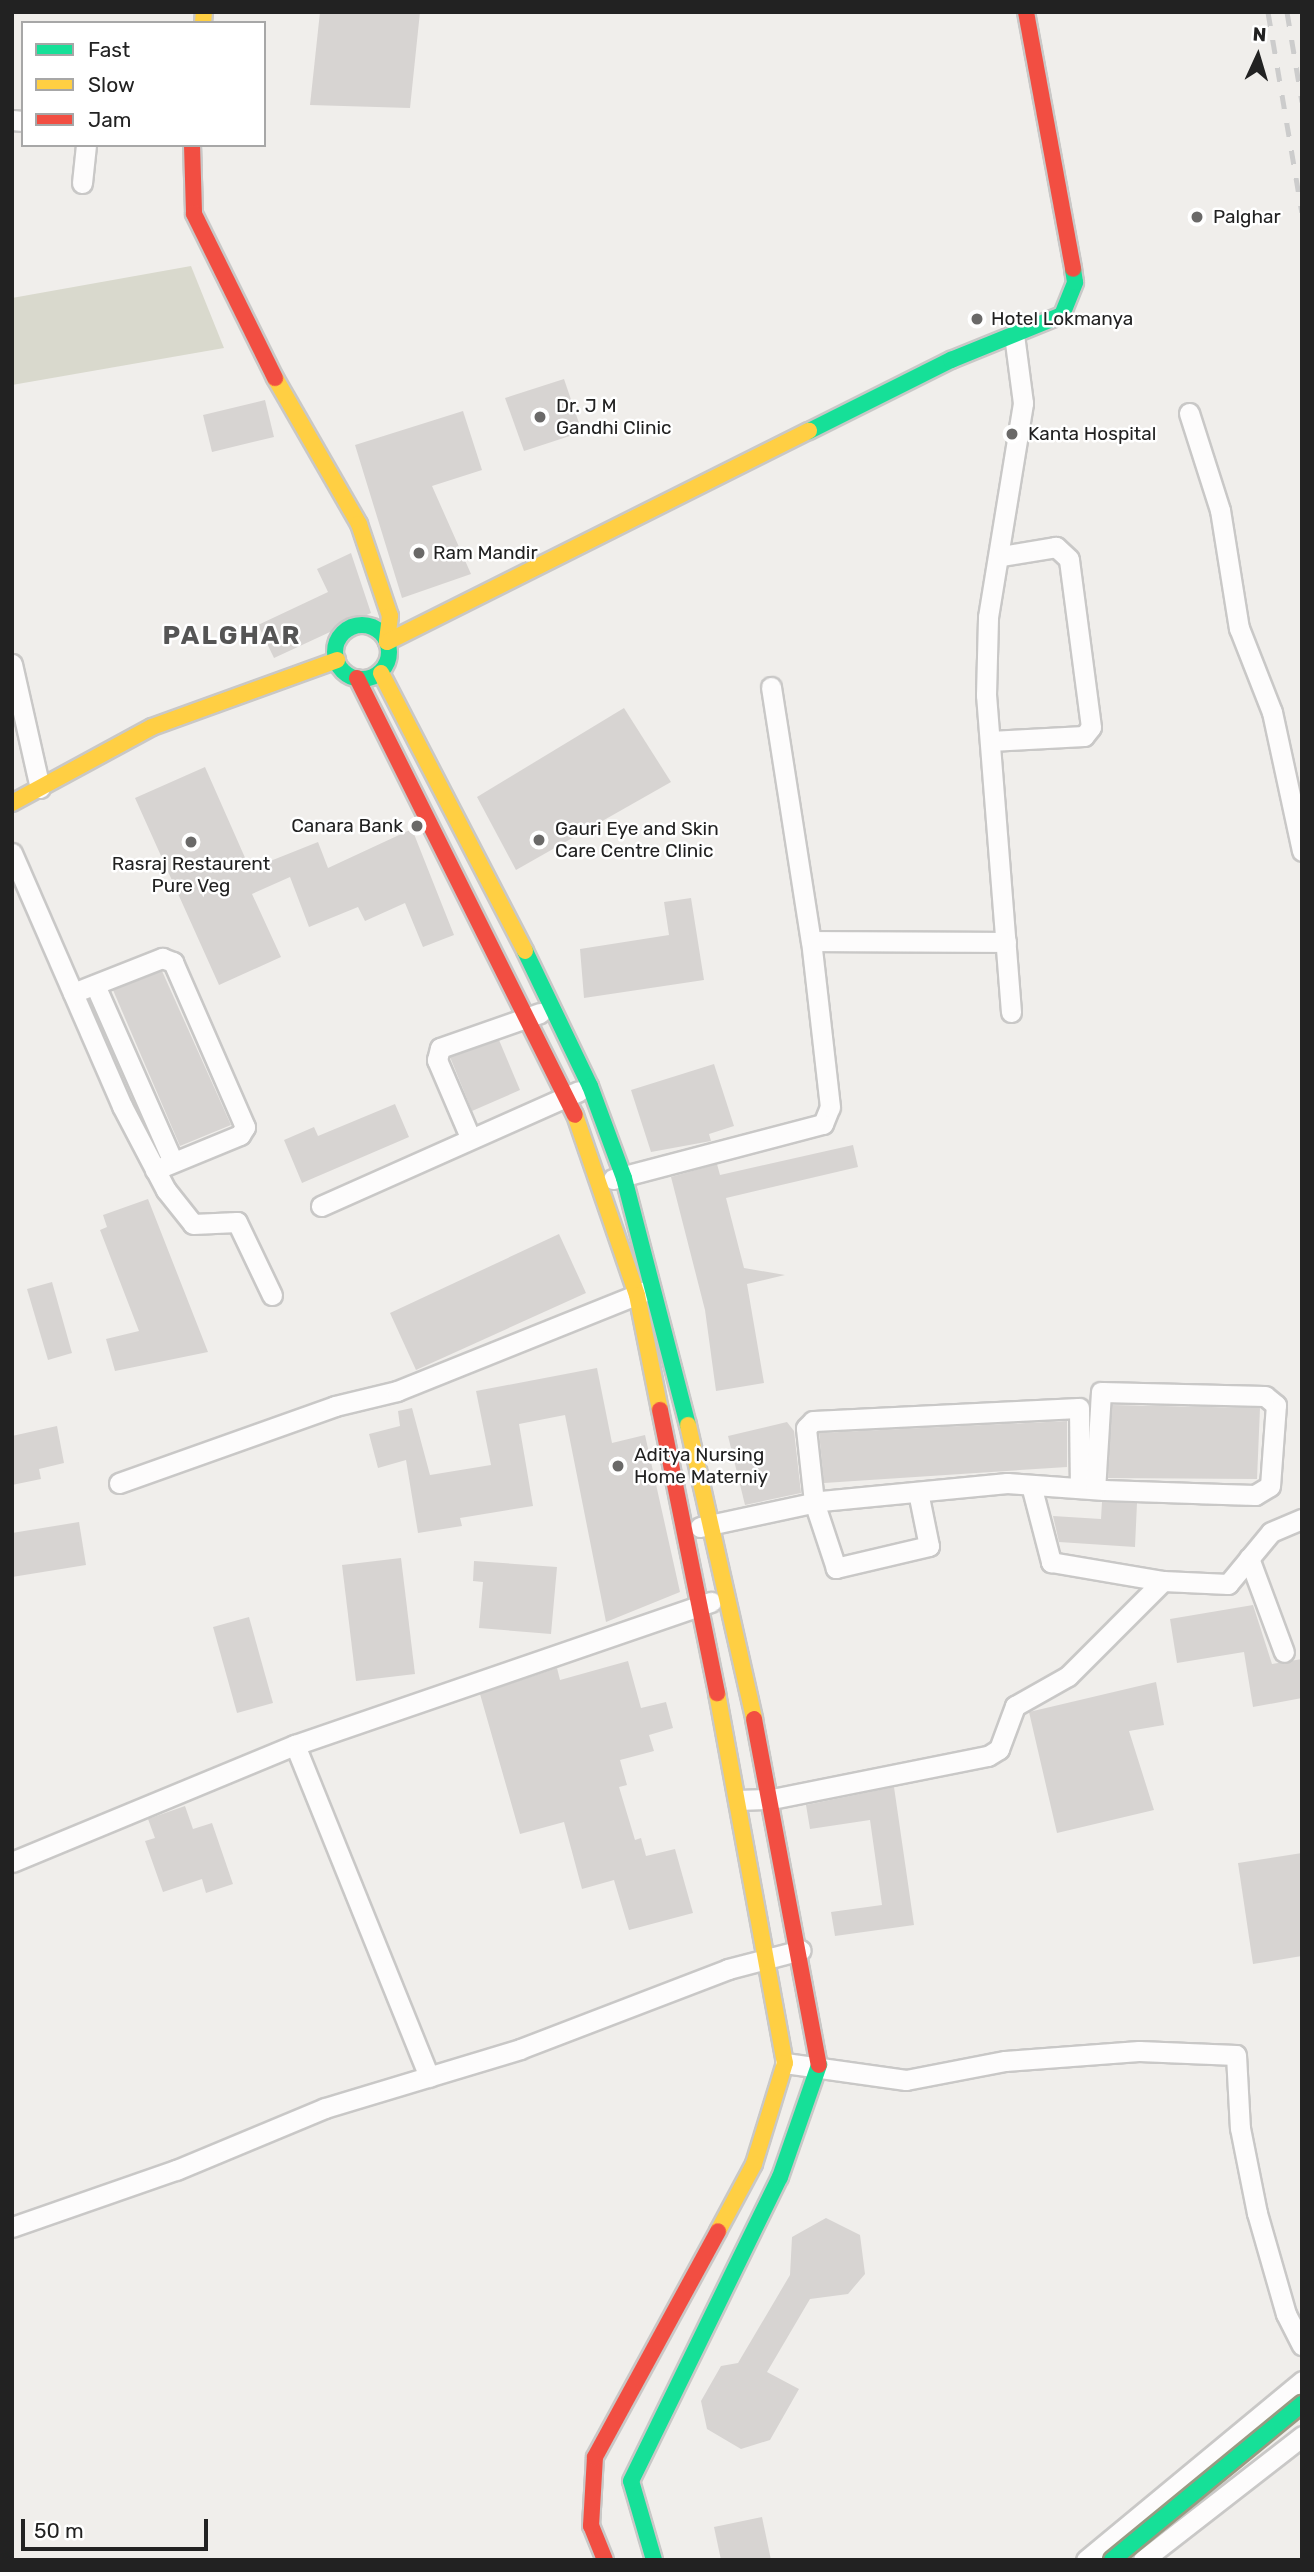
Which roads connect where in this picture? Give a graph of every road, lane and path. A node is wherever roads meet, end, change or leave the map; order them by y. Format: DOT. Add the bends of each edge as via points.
graph roads {
  1 [pos="1026,12"];
  2 [pos="86,147"];
  3 [pos="192,147"];
  4 [pos="82,183"];
  5 [pos="1014,335"];
  6 [pos="1189,413"];
  7 [pos="1001,556"];
  8 [pos="387,642"];
  9 [pos="337,660"];
  10 [pos="12,664"];
  11 [pos="381,673"];
  12 [pos="357,678"];
  13 [pos="771,687"];
  14 [pos="990,741"];
  15 [pos="40,788"];
  16 [pos="12,803"];
  17 [pos="1302,851"];
  18 [pos="12,853"];
  19 [pos="811,941"];
  20 [pos="1006,942"];
  21 [pos="95,985"];
  22 [pos="73,993"];
  23 [pos="553,1010"];
  24 [pos="1011,1012"];
  25 [pos="530,1016"];
  26 [pos="590,1086"];
  27 [pos="568,1096"];
  28 [pos="470,1137"];
  29 [pos="164,1166"];
  30 [pos="624,1178"];
  31 [pos="598,1180"];
  32 [pos="321,1206"];
  33 [pos="657,1287"];
  34 [pos="272,1294"];
  35 [pos="637,1295"];
  36 [pos="119,1483"];
  37 [pos="1031,1485"];
  38 [pos="1087,1489"];
  39 [pos="918,1492"];
  40 [pos="814,1502"];
  41 [pos="1302,1519"];
  42 [pos="708,1525"];
  43 [pos="685,1531"];
  44 [pos="1250,1558"];
  45 [pos="1163,1581"];
  46 [pos="726,1598"];
  47 [pos="701,1605"];
  48 [pos="1284,1652"];
  49 [pos="295,1745"];
  50 [pos="772,1799"];
  51 [pos="738,1800"];
  52 [pos="12,1862"];
  53 [pos="802,1950"];
  54 [pos="770,1958"];
  55 [pos="785,2063"];
  56 [pos="820,2072"];
  57 [pos="429,2077"];
  58 [pos="12,2227"];
  59 [pos="1302,2345"];
  60 [pos="1302,2381"];
  61 [pos="1302,2404"];
  62 [pos="1302,2436"];
  63 [pos="1163,2499"];
  64 [pos="1184,2526"];
  65 [pos="605,2560"];
  66 [pos="654,2560"];
  67 [pos="1086,2560"];
  68 [pos="1112,2560"];
  69 [pos="1143,2560"];
  1 -- 5 [label="street" via="1075,282 1062,316"];
  2 -- 4 [label="street"];
  3 -- 8 [label="street" via="194,214 289,405 359,524 390,616"];
  5 -- 7 [label="street" via="1023,403"];
  5 -- 8 [label="street" via="951,360"];
  6 -- 17 [label="street" via="1220,510 1239,628 1272,712"];
  7 -- 14 [label="street" via="988,617"];
  7 -- 14 [label="street" via="1056,547 1069,559 1091,727 1084,736"];
  8 -- 9 [label="street" via="373,626 359,624 338,639"];
  8 -- 11 [label="street" via="389,659"];
  9 -- 12 [label="street"];
  9 -- 15 [label="street" via="152,727"];
  10 -- 15 [label="street"];
  11 -- 12 [label="street"];
  11 -- 23 [label="street"];
  12 -- 25 [label="street"];
  13 -- 19 [label="street"];
  14 -- 20 [label="street"];
  15 -- 16 [label="street"];
  18 -- 22 [label="street"];
  19 -- 20 [label="street"];
  19 -- 30 [label="street" via="830,1107 823,1124"];
  20 -- 24 [label="street"];
  21 -- 22 [label="street"];
  21 -- 29 [label="street"];
  21 -- 29 [label="street" via="162,958 173,962 244,1127 240,1135"];
  22 -- 29 [label="street"];
  23 -- 25 [label="street"];
  23 -- 26 [label="street"];
  25 -- 27 [label="street"];
  25 -- 28 [label="street" via="440,1048 437,1059"];
  26 -- 27 [label="street"];
  26 -- 30 [label="street"];
  27 -- 28 [label="street"];
  27 -- 31 [label="street"];
  28 -- 32 [label="street"];
  29 -- 34 [label="street" via="183,1218 193,1224 237,1222"];
  30 -- 31 [label="street"];
  30 -- 33 [label="street"];
  31 -- 35 [label="street"];
  33 -- 35 [label="street"];
  33 -- 42 [label="street"];
  35 -- 36 [label="street" via="397,1391 335,1406"];
  35 -- 43 [label="street"];
  37 -- 38 [label="street"];
  37 -- 39 [label="street"];
  37 -- 45 [label="street" via="1051,1562"];
  38 -- 38 [label="street" via="1255,1495 1270,1486 1276,1405 1265,1395 1101,1392"];
  38 -- 40 [label="street" via="1079,1408 813,1421 806,1428"];
  39 -- 40 [label="street"];
  39 -- 40 [label="street" via="929,1546 836,1568"];
  40 -- 42 [label="street"];
  41 -- 44 [label="street" via="1271,1532"];
  42 -- 43 [label="street"];
  42 -- 46 [label="street"];
  43 -- 47 [label="street"];
  44 -- 45 [label="street" via="1228,1584 1216,1587"];
  44 -- 48 [label="street"];
  45 -- 50 [label="street" via="1068,1676 1015,1706 999,1749"];
  46 -- 47 [label="street"];
  46 -- 50 [label="street"];
  47 -- 49 [label="street"];
  47 -- 51 [label="street"];
  49 -- 52 [label="street" via="216,1783"];
  49 -- 57 [label="street"];
  50 -- 51 [label="street"];
  50 -- 53 [label="street"];
  51 -- 54 [label="street"];
  53 -- 54 [label="street"];
  53 -- 56 [label="street"];
  54 -- 55 [label="street"];
  54 -- 57 [label="street"];
  55 -- 56 [label="street"];
  55 -- 65 [label="street" via="754,2164 595,2457 590,2526"];
  56 -- 59 [label="street" via="906,2080 1005,2060 1139,2051 1236,2055 1240,2128 1257,2213 1286,2314"];
  56 -- 66 [label="street" via="780,2177 631,2481"];
  57 -- 58 [label="street" via="325,2108 176,2170"];
  60 -- 63 [label="street"];
  61 -- 68 [label="street, bridge"];
  62 -- 64 [label="street"];
  63 -- 64 [label="street"];
  63 -- 67 [label="street"];
  64 -- 69 [label="street"];
}
